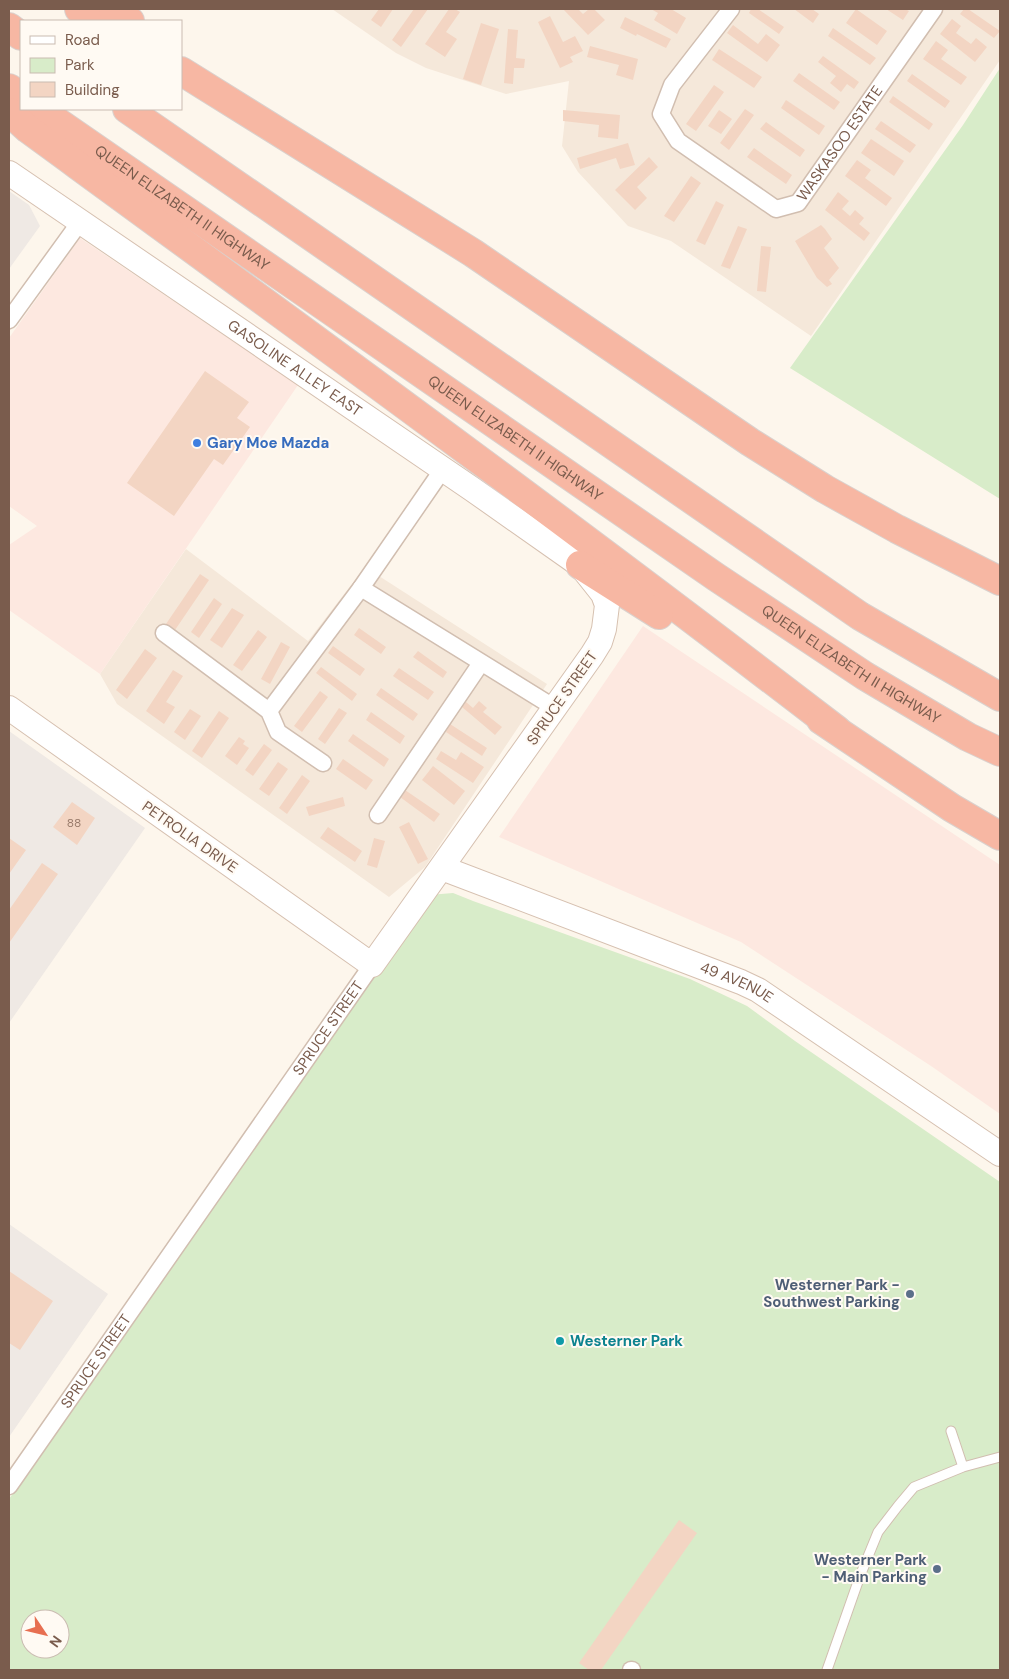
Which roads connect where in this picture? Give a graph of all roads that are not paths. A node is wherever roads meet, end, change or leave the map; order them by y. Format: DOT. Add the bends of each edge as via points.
graph roads {
  1 [pos="79,9"];
  2 [pos="113,9"];
  3 [pos="731,9"];
  4 [pos="934,9"];
  5 [pos="98,20"];
  6 [pos="129,20"];
  7 [pos="9,27"];
  8 [pos="20,35"];
  9 [pos="182,59"];
  10 [pos="182,72"];
  11 [pos="9,88"];
  12 [pos="20,95"];
  13 [pos="40,110"];
  14 [pos="128,110"];
  15 [pos="9,112"];
  16 [pos="300,144"];
  17 [pos="9,173"];
  18 [pos="80,222"];
  19 [pos="9,320"];
  20 [pos="443,469"];
  21 [pos="580,565"];
  22 [pos="1000,581"];
  23 [pos="361,588"];
  24 [pos="164,633"];
  25 [pos="481,663"];
  26 [pos="1000,697"];
  27 [pos="9,708"];
  28 [pos="555,708"];
  29 [pos="269,711"];
  30 [pos="837,730"];
  31 [pos="1000,752"];
  32 [pos="323,763"];
  33 [pos="378,814"];
  34 [pos="1000,836"];
  35 [pos="442,868"];
  36 [pos="372,965"];
  37 [pos="1000,1154"];
  38 [pos="951,1430"];
  39 [pos="1000,1457"];
  40 [pos="963,1467"];
  41 [pos="9,1486"];
  42 [pos="827,1670"];
  1 -- 5 [label="highway"];
  2 -- 6 [label="highway"];
  3 -- 4 [label="street, WASKASOO ESTATE" via="672,85 661,114 678,140 776,209 798,203"];
  7 -- 8 [label="highway"];
  9 -- 16 [label="highway"];
  10 -- 16 [label="highway"];
  11 -- 12 [label="highway"];
  13 -- 31 [label="highway, QUEEN ELIZABETH II HIGHWAY" via="865,676 968,737"];
  14 -- 26 [label="highway" via="860,616"];
  15 -- 30 [label="highway" via="413,410"];
  16 -- 22 [label="highway" via="473,253 750,442 825,489"];
  17 -- 18 [label="street, GASOLINE ALLEY EAST"];
  18 -- 19 [label="street"];
  18 -- 20 [label="street, GASOLINE ALLEY EAST"];
  20 -- 21 [label="street, GASOLINE ALLEY EAST"];
  20 -- 23 [label="street"];
  21 -- 28 [label="street, SPRUCE STREET" via="603,594 606,605 604,628 592,656"];
  21 -- 30 [label="highway"];
  23 -- 25 [label="street"];
  23 -- 29 [label="street"];
  24 -- 29 [label="street"];
  25 -- 28 [label="street"];
  25 -- 33 [label="street"];
  27 -- 36 [label="street, PETROLIA DRIVE"];
  28 -- 35 [label="street, SPRUCE STREET"];
  29 -- 32 [label="street" via="278,732"];
  30 -- 34 [label="highway" via="952,808"];
  35 -- 36 [label="street, SPRUCE STREET"];
  35 -- 37 [label="street, 49 AVENUE" via="758,990"];
  36 -- 41 [label="street, SPRUCE STREET"];
  38 -- 40 [label="lane"];
  39 -- 40 [label="lane"];
  40 -- 42 [label="lane" via="914,1487 878,1532"];
}
